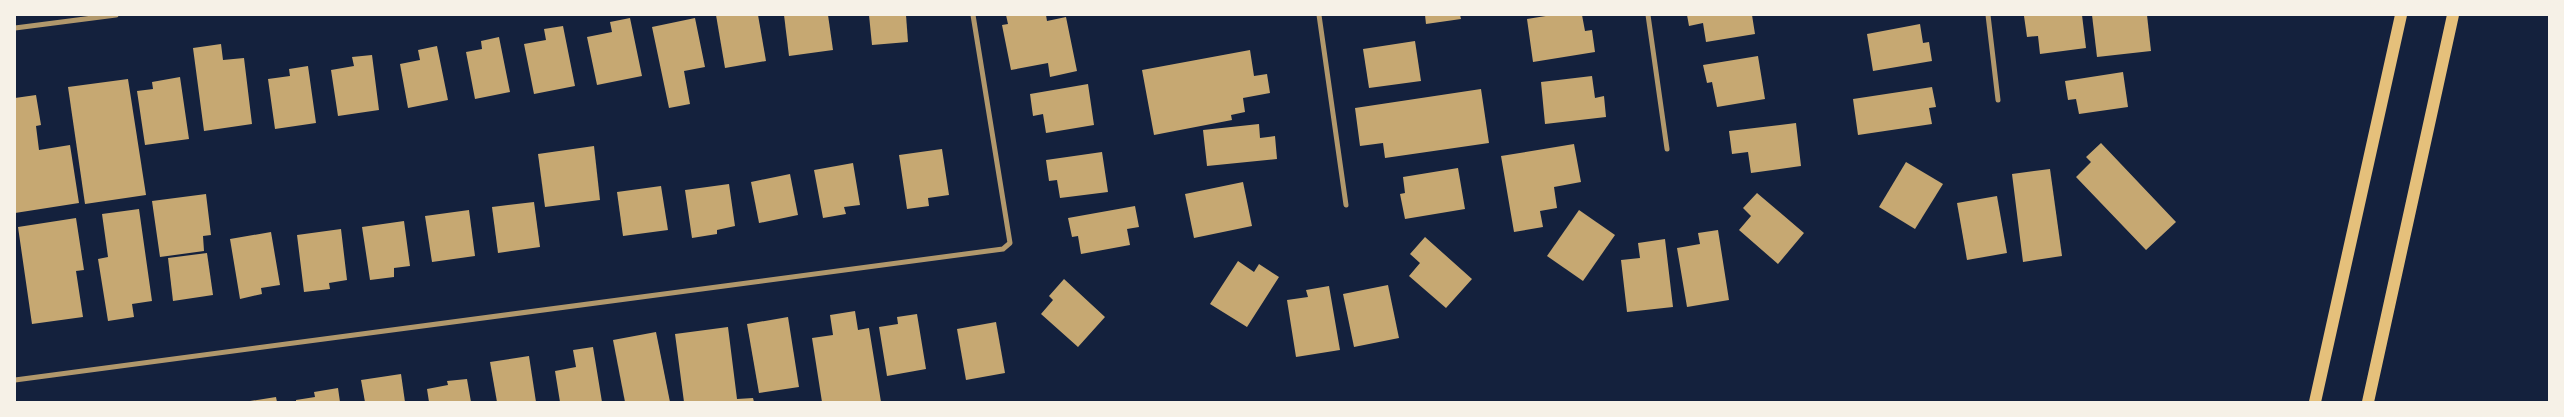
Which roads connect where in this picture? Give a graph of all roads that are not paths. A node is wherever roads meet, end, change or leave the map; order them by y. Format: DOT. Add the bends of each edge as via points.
graph roads {
  1 [pos="116,15"];
  2 [pos="974,15"];
  3 [pos="1318,15"];
  4 [pos="1648,15"];
  5 [pos="1988,15"];
  6 [pos="2401,15"];
  7 [pos="2453,15"];
  8 [pos="15,28"];
  9 [pos="1998,100"];
  10 [pos="1667,150"];
  11 [pos="1346,205"];
  12 [pos="15,380"];
  13 [pos="2315,402"];
  14 [pos="2368,402"];
  1 -- 8 [label="street"];
  2 -- 12 [label="street" via="1010,243 1003,249"];
  3 -- 11 [label="street"];
  4 -- 10 [label="street"];
  5 -- 9 [label="street"];
  6 -- 13 [label="main road"];
  7 -- 14 [label="main road"];
}
